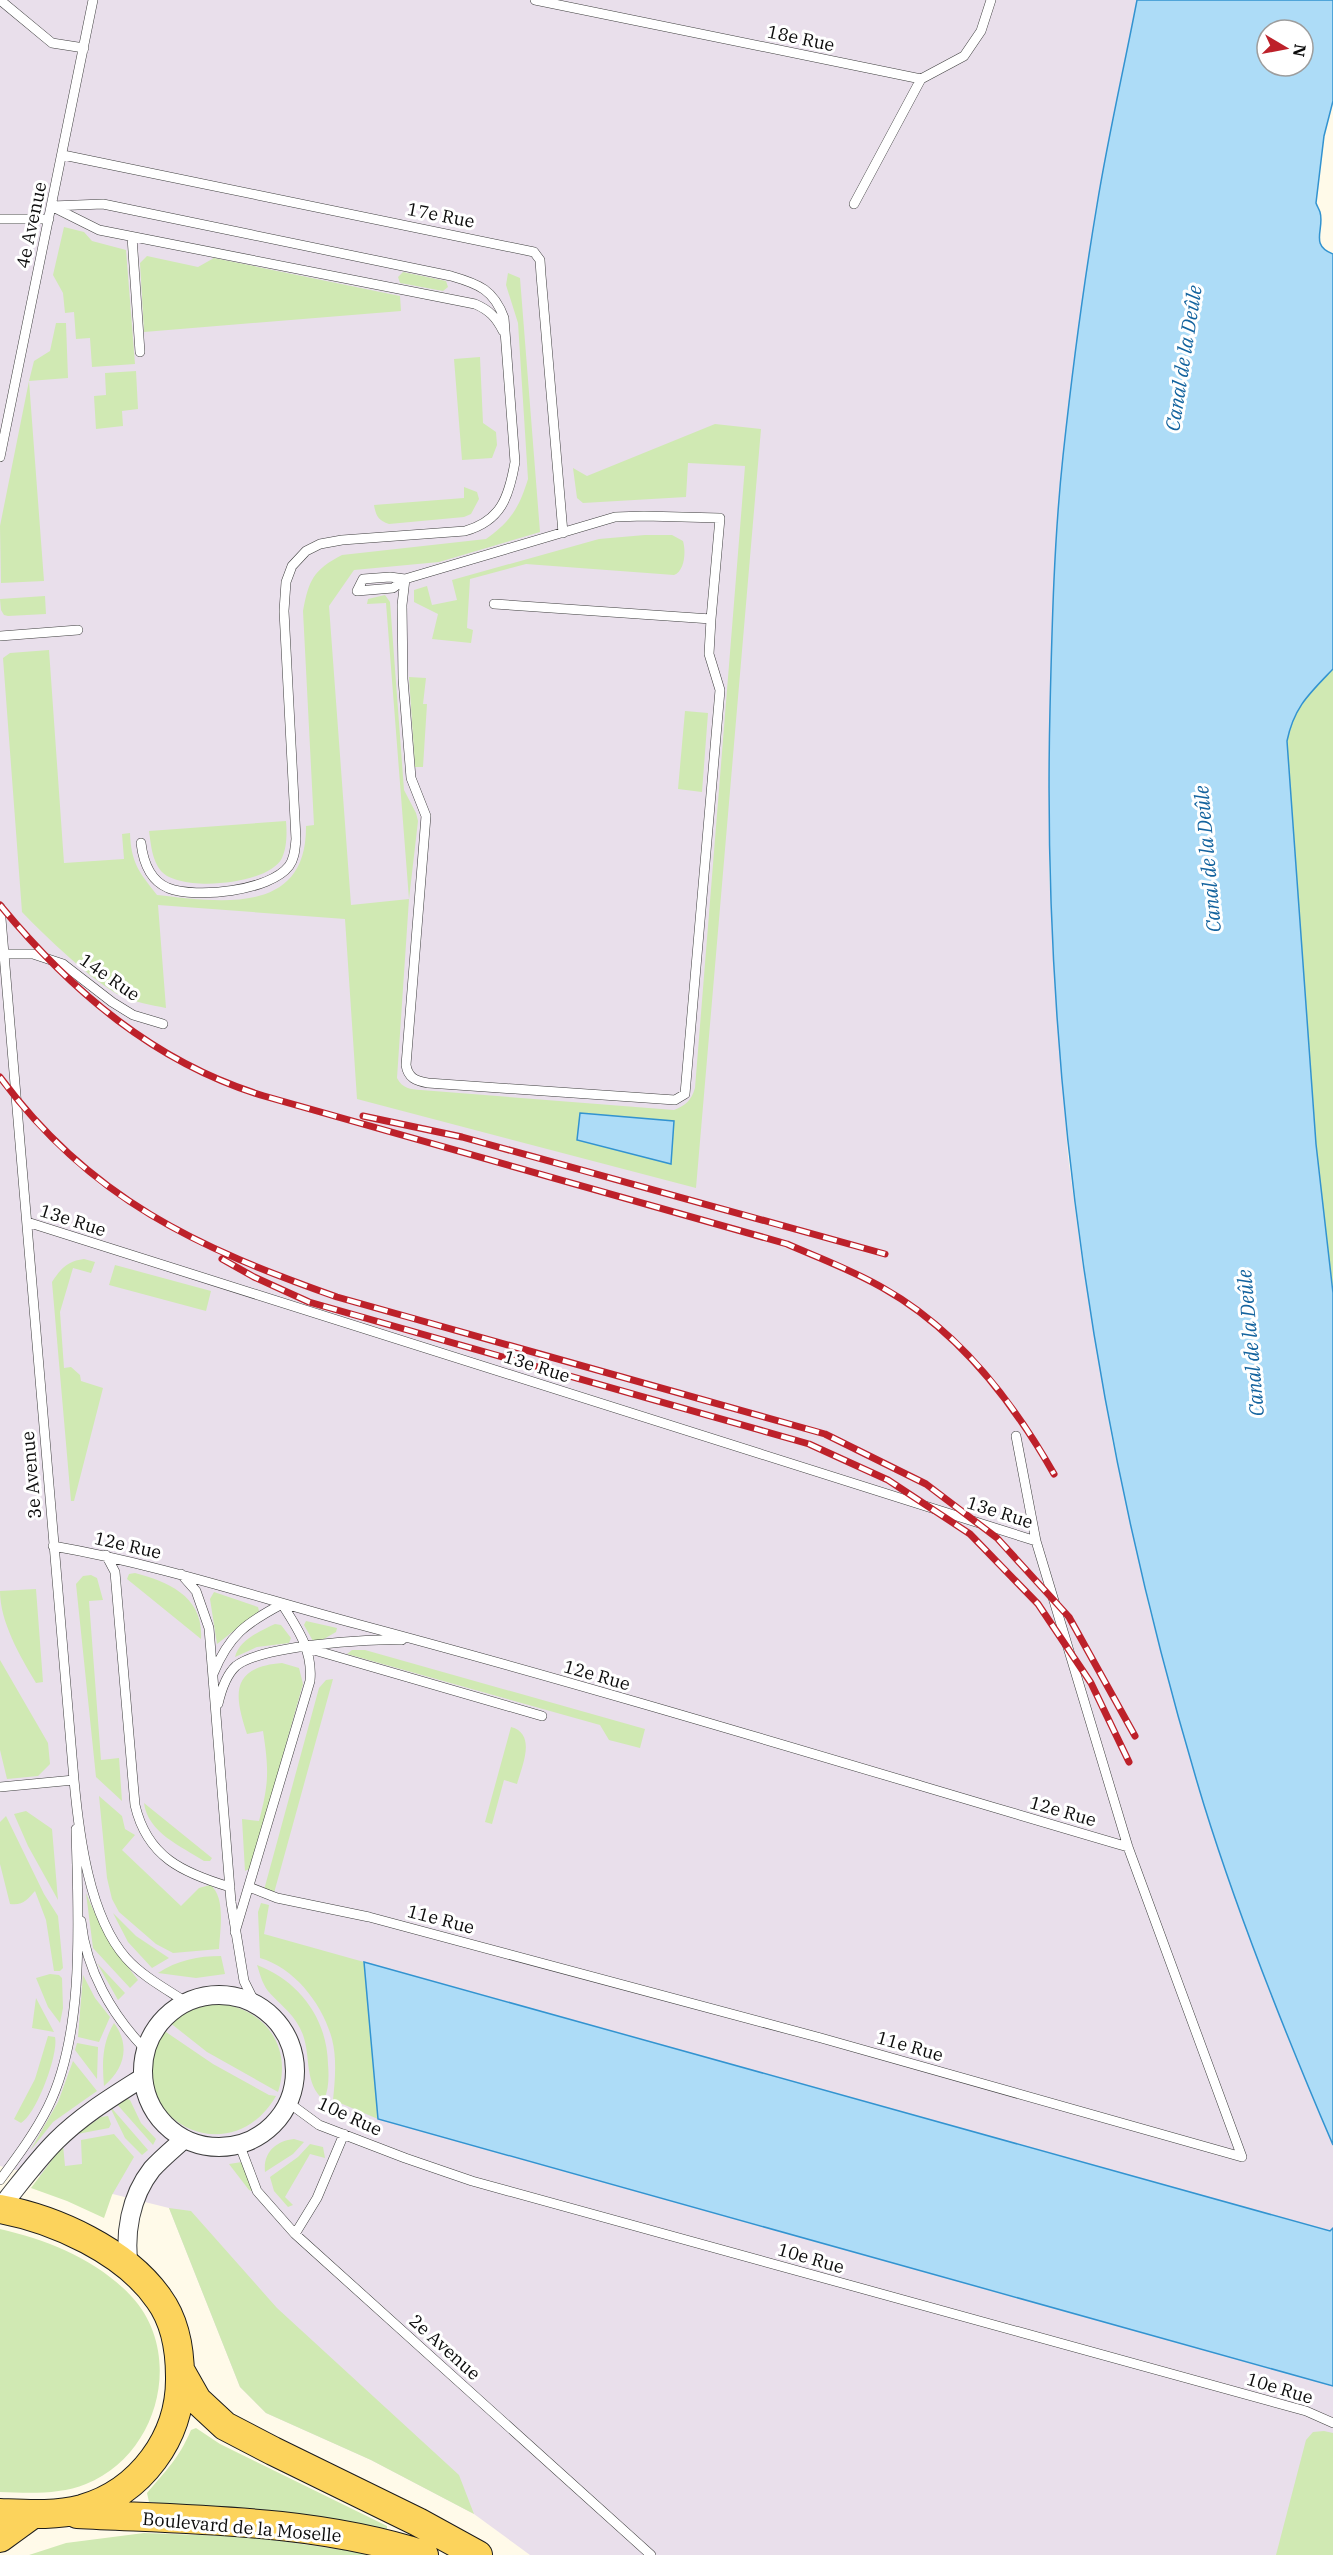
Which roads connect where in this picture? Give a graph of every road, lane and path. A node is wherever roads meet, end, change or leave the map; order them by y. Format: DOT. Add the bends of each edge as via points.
graph roads {
  1 [pos="0,0"];
  2 [pos="93,0"];
  3 [pos="535,0"];
  4 [pos="992,0"];
  5 [pos="84,48"];
  6 [pos="921,79"];
  7 [pos="63,155"];
  8 [pos="854,204"];
  9 [pos="52,206"];
  10 [pos="0,219"];
  11 [pos="49,219"];
  12 [pos="132,237"];
  13 [pos="506,335"];
  14 [pos="140,352"];
  15 [pos="0,457"];
  16 [pos="563,533"];
  17 [pos="494,604"];
  18 [pos="711,619"];
  19 [pos="78,630"];
  20 [pos="0,636"];
  21 [pos="141,843"];
  22 [pos="0,907"];
  23 [pos="4,954"];
  24 [pos="163,1024"];
  25 [pos="27,1222"];
  26 [pos="1016,1436"];
  27 [pos="1036,1541"];
  28 [pos="53,1546"];
  29 [pos="106,1555"];
  30 [pos="181,1574"];
  31 [pos="282,1604"];
  32 [pos="420,1641"];
  33 [pos="307,1648"];
  34 [pos="213,1674"];
  35 [pos="216,1712"];
  36 [pos="542,1716"];
  37 [pos="74,1780"];
  38 [pos="0,1787"];
  39 [pos="75,1794"];
  40 [pos="1128,1847"];
  41 [pos="77,1880"];
  42 [pos="230,1887"];
  43 [pos="249,1887"];
  44 [pos="235,1932"];
  45 [pos="186,2002"];
  46 [pos="255,2003"];
  47 [pos="146,2049"];
  48 [pos="142,2078"];
  49 [pos="289,2103"];
  50 [pos="344,2134"];
  51 [pos="183,2140"];
  52 [pos="240,2146"];
  53 [pos="0,2180"];
  54 [pos="0,2208"];
  55 [pos="296,2234"];
  56 [pos="129,2268"];
  57 [pos="180,2370"];
  58 [pos="1333,2423"];
  59 [pos="0,2513"];
  60 [pos="45,2514"];
  61 [pos="0,2538"];
  62 [pos="424,2555"];
  63 [pos="478,2555"];
  64 [pos="651,2555"];
  1 -- 5 [label="lane" via="52,43"];
  2 -- 5 [label="lane, 4e Avenue"];
  3 -- 6 [label="lane, 18e Rue"];
  4 -- 6 [label="lane" via="981,32 964,56"];
  5 -- 7 [label="lane, 4e Avenue"];
  6 -- 8 [label="lane"];
  7 -- 9 [label="lane, 4e Avenue"];
  7 -- 16 [label="lane, 17e Rue" via="534,252 540,260"];
  9 -- 11 [label="lane, 4e Avenue"];
  9 -- 12 [label="lane" via="99,230"];
  9 -- 13 [label="lane" via="103,204 472,282 499,303"];
  10 -- 11 [label="lane"];
  11 -- 15 [label="lane, 4e Avenue"];
  12 -- 13 [label="lane" via="475,304 497,319"];
  12 -- 14 [label="lane"];
  13 -- 21 [label="lane" via="515,462 511,484 494,517 465,531 320,544 306,551 292,566 286,582 284,611 296,839 290,865 266,883 246,889 187,891 167,888 154,878 145,866"];
  16 -- 18 [label="lane" via="615,518 720,518"];
  16 -- 18 [label="lane" via="405,579 403,679 411,778 426,816 406,1065 408,1073 419,1082 675,1100 685,1094 720,690 709,654"];
  17 -- 18 [label="lane"];
  19 -- 20 [label="lane"];
  22 -- 23 [label="lane, 3e Avenue"];
  23 -- 24 [label="lane, 14e Rue" via="33,954 63,964 133,1015"];
  23 -- 25 [label="lane, 3e Avenue"];
  25 -- 27 [label="lane, 13e Rue"];
  25 -- 28 [label="lane, 3e Avenue"];
  26 -- 27 [label="lane"];
  27 -- 40 [label="lane"];
  28 -- 29 [label="lane, 12e Rue"];
  28 -- 37 [label="lane, 3e Avenue"];
  29 -- 30 [label="lane, 12e Rue"];
  29 -- 42 [label="lane" via="114,1572 139,1824 173,1864 196,1877"];
  30 -- 31 [label="lane, 12e Rue"];
  30 -- 34 [label="lane" via="203,1606"];
  31 -- 32 [label="lane, 12e Rue"];
  31 -- 33 [label="lane"];
  31 -- 34 [label="lane" via="242,1627 229,1641"];
  32 -- 33 [label="lane" via="383,1639"];
  32 -- 40 [label="lane, 12e Rue"];
  33 -- 35 [label="lane" via="262,1654 236,1666"];
  33 -- 36 [label="lane"];
  33 -- 43 [label="lane" via="312,1665 310,1681"];
  34 -- 35 [label="lane"];
  35 -- 42 [label="lane"];
  37 -- 38 [label="lane"];
  37 -- 39 [label="lane, 3e Avenue"];
  39 -- 41 [label="lane"];
  39 -- 45 [label="lane, 3e Avenue" via="85,1860 97,1905 112,1938 127,1959"];
  40 -- 43 [label="lane, 11e Rue" via="1242,2157 799,2031 369,1917 277,1898"];
  41 -- 47 [label="lane" via="82,1929 97,1981 126,2029"];
  41 -- 53 [label="lane" via="75,2005 69,2043 49,2105"];
  42 -- 44 [label="lane"];
  43 -- 44 [label="lane"];
  44 -- 46 [label="lane" via="244,1981"];
  45 -- 46 [label="street" via="208,1995 232,1995"];
  45 -- 47 [label="street" via="154,2030"];
  46 -- 49 [label="street" via="274,2017 295,2057"];
  47 -- 48 [label="street"];
  48 -- 51 [label="street" via="149,2103 163,2124"];
  48 -- 54 [label="street" via="71,2127"];
  49 -- 50 [label="lane, 10e Rue" via="319,2125"];
  49 -- 52 [label="street" via="277,2122"];
  50 -- 55 [label="lane" via="317,2198"];
  50 -- 58 [label="lane, 10e Rue" via="472,2181 1306,2411"];
  51 -- 52 [label="street" via="207,2148"];
  51 -- 56 [label="street" via="152,2169 141,2189 128,2228"];
  52 -- 55 [label="lane, 2e Avenue" via="257,2191"];
  54 -- 56 [label="main road" via="55,2224"];
  55 -- 64 [label="lane, 2e Avenue"];
  56 -- 57 [label="main road" via="147,2284 168,2314"];
  57 -- 60 [label="main road" via="176,2416 166,2443 148,2467 99,2502 82,2509"];
  57 -- 63 [label="main road" via="197,2400 225,2426"];
  59 -- 60 [label="main road"];
  60 -- 61 [label="main road"];
  60 -- 62 [label="main road, Boulevard de la Moselle" via="299,2529 396,2546"];
}
